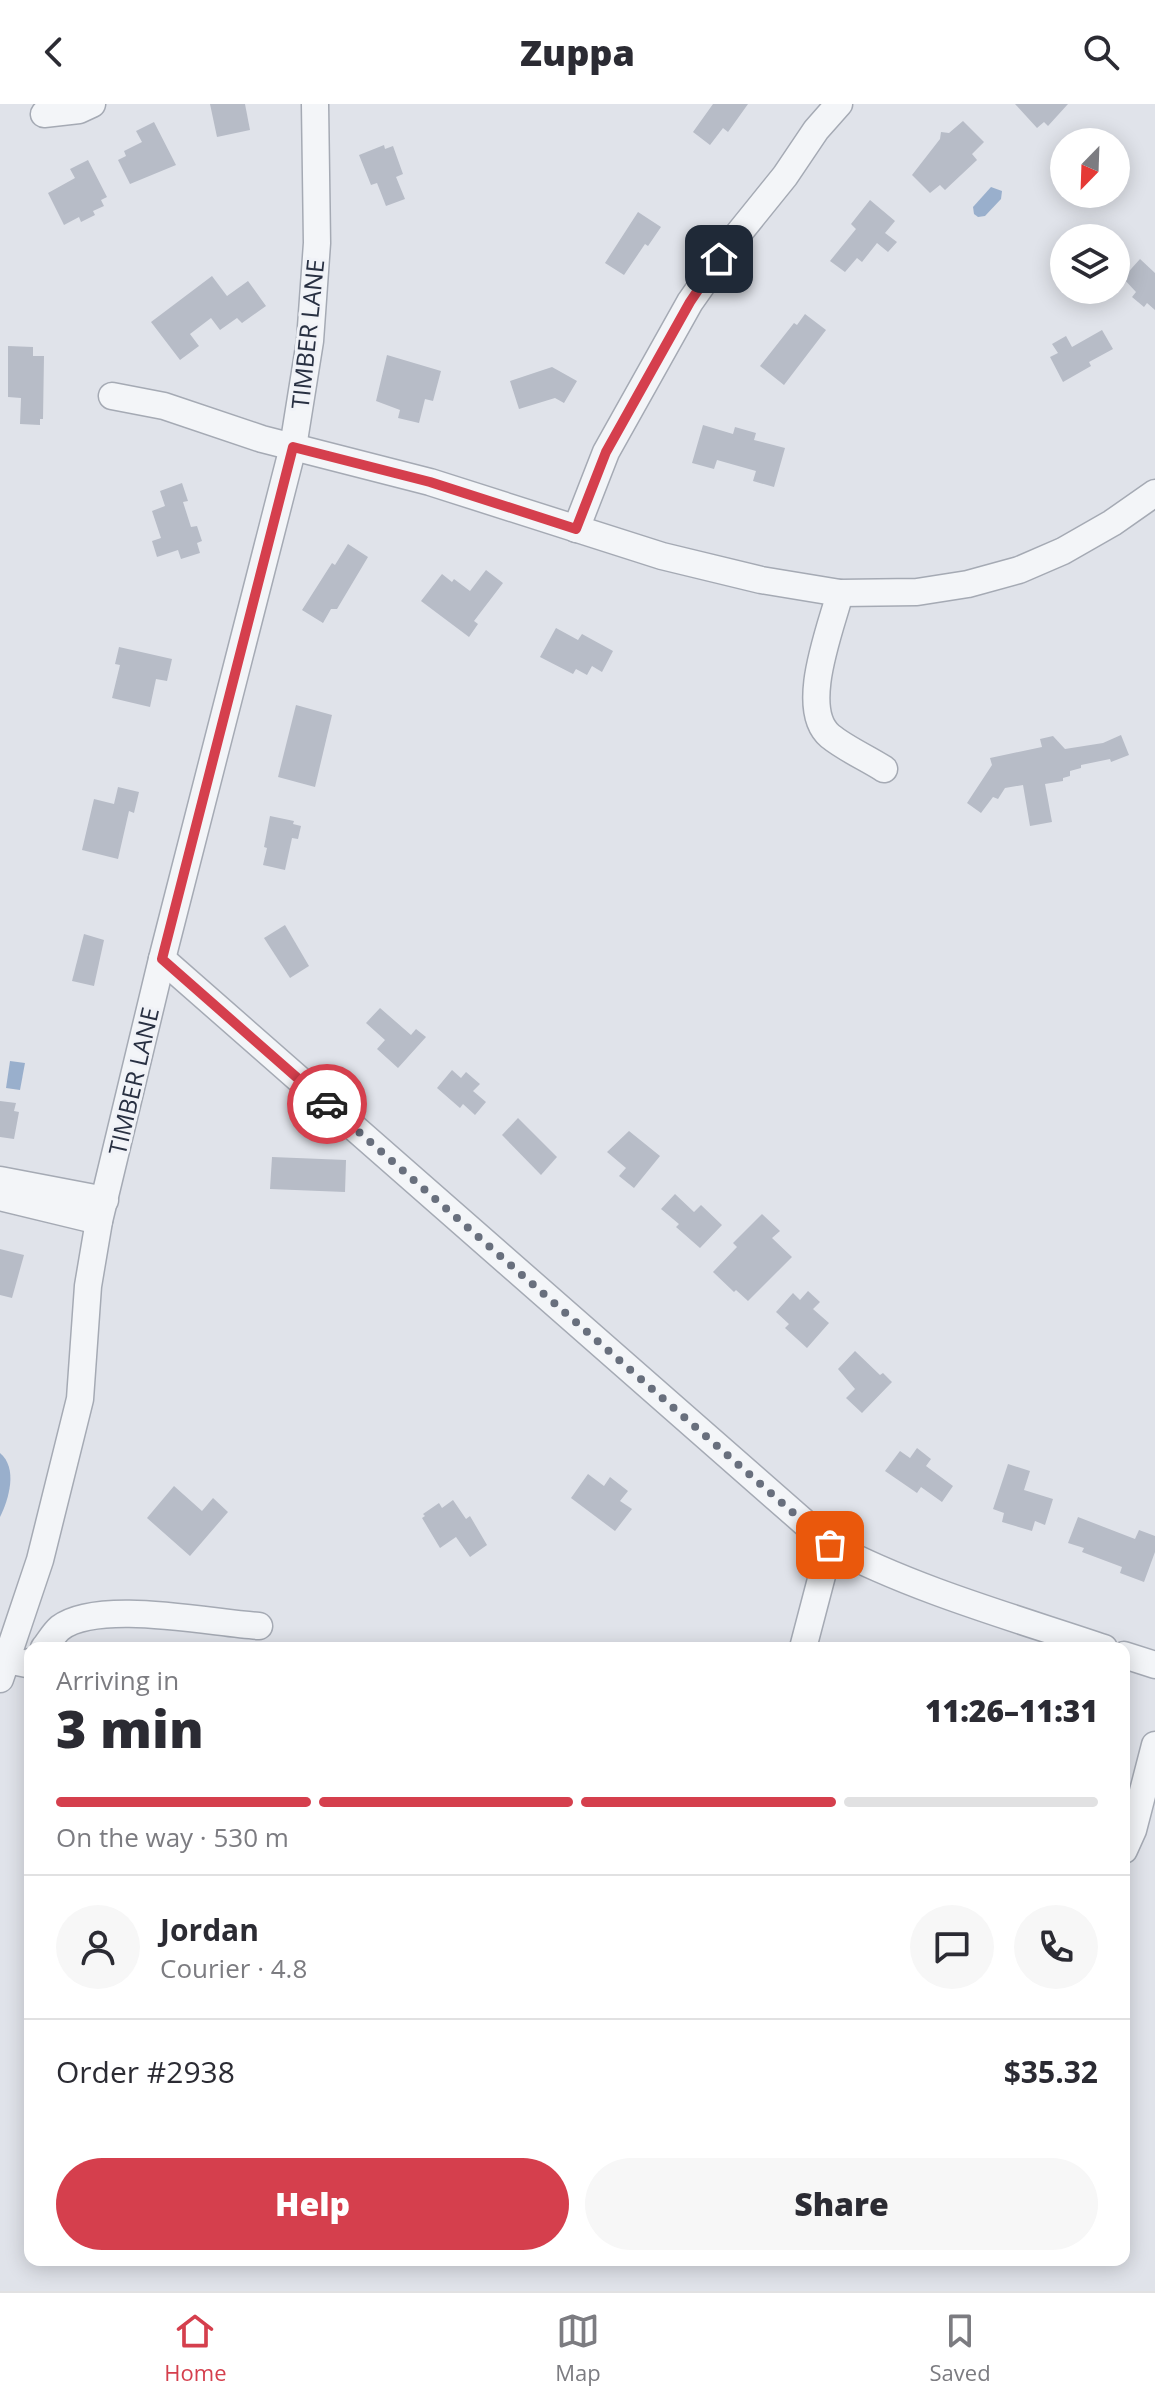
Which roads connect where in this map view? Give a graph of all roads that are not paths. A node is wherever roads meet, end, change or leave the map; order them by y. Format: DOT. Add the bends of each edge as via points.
graph roads {
  1 [pos="92,104"];
  2 [pos="315,104"];
  3 [pos="839,104"];
  4 [pos="44,114"];
  5 [pos="112,396"];
  6 [pos="293,447"];
  7 [pos="1155,493"];
  8 [pos="576,529"];
  9 [pos="840,593"];
  10 [pos="884,769"];
  11 [pos="162,959"];
  12 [pos="0,1180"];
  13 [pos="0,1197"];
  14 [pos="102,1210"];
  15 [pos="830,1545"];
  16 [pos="259,1626"];
  17 [pos="49,1642"];
  18 [pos="804,1642"];
  19 [pos="1086,1642"];
  20 [pos="1130,1657"];
  21 [pos="1155,1665"];
  22 [pos="12,1667"];
  23 [pos="1155,1745"];
  24 [pos="1130,1837"];
  1 -- 4 [label="street"];
  2 -- 6 [label="street, TIMBER LANE" via="317,243 310,341"];
  3 -- 8 [label="street" via="690,302 606,452"];
  5 -- 6 [label="street" via="164,406"];
  6 -- 8 [label="street" via="430,482"];
  6 -- 11 [label="street, TIMBER LANE"];
  7 -- 9 [label="street" via="1063,551 1019,570 917,592"];
  8 -- 9 [label="street" via="662,556"];
  9 -- 10 [label="street" via="816,689 817,716 828,734"];
  11 -- 14 [label="street, TIMBER LANE"];
  11 -- 15 [label="street"];
  12 -- 14 [label="street"];
  13 -- 14 [label="street"];
  14 -- 22 [label="street, TIMBER LANE" via="88,1286 80,1399"];
  15 -- 18 [label="street"];
  15 -- 19 [label="street" via="967,1602"];
  16 -- 17 [label="street" via="114,1613 60,1628"];
  20 -- 21 [label="street"];
  23 -- 24 [label="street"];
}
